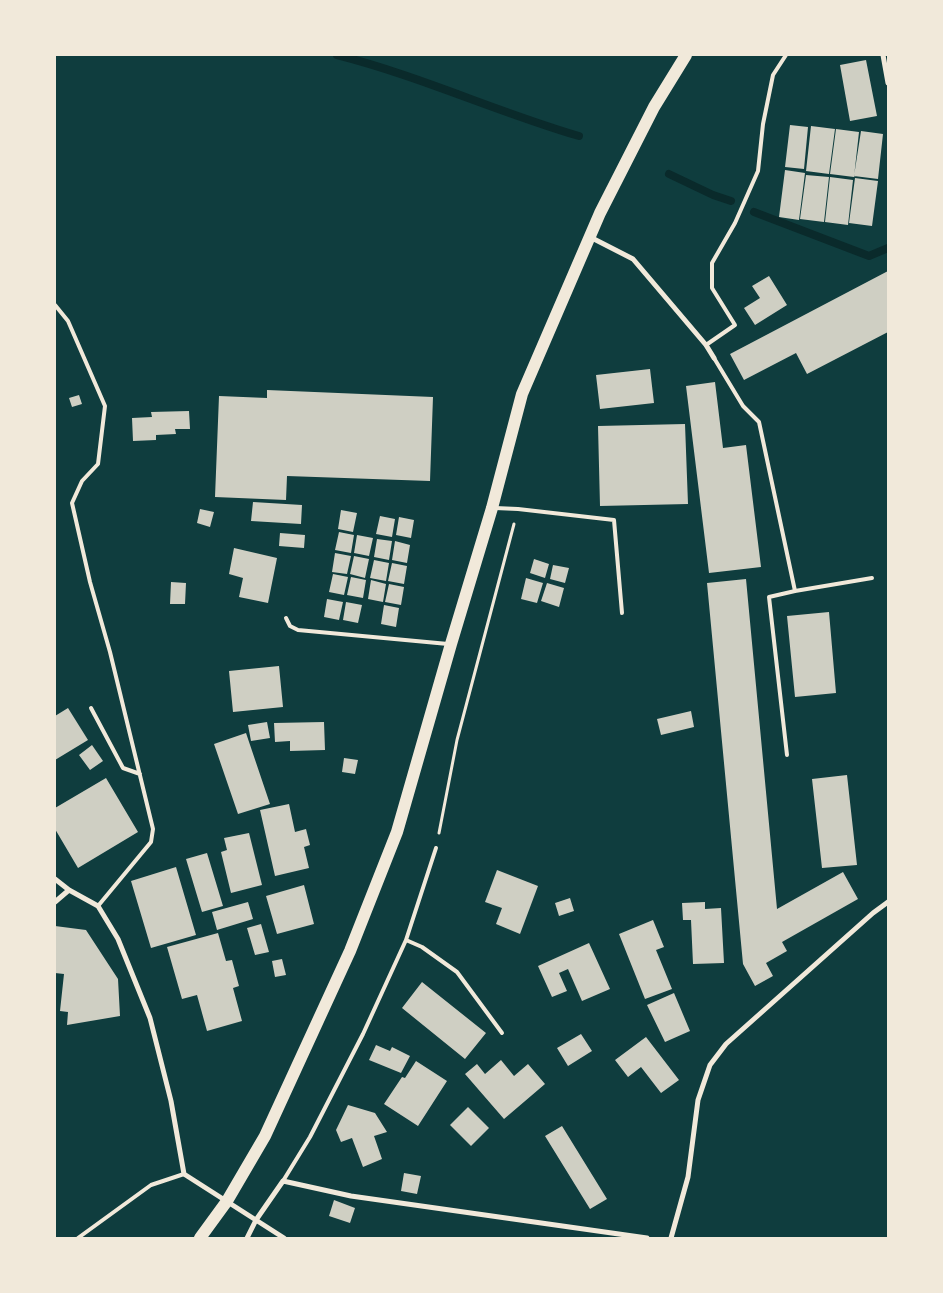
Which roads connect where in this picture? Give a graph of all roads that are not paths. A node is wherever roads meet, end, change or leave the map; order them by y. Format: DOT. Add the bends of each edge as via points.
graph roads {
  1 [pos="686,55"];
  2 [pos="786,55"];
  3 [pos="883,55"];
  4 [pos="888,83"];
  5 [pos="590,237"];
  6 [pos="55,305"];
  7 [pos="706,345"];
  8 [pos="714,358"];
  9 [pos="492,508"];
  10 [pos="872,578"];
  11 [pos="795,591"];
  12 [pos="622,613"];
  13 [pos="286,618"];
  14 [pos="451,644"];
  15 [pos="91,708"];
  16 [pos="787,755"];
  17 [pos="140,774"];
  18 [pos="436,848"];
  19 [pos="55,879"];
  20 [pos="68,890"];
  21 [pos="55,902"];
  22 [pos="888,902"];
  23 [pos="98,906"];
  24 [pos="406,940"];
  25 [pos="502,1034"];
  26 [pos="184,1174"];
  27 [pos="283,1181"];
  28 [pos="227,1202"];
  29 [pos="256,1220"];
  30 [pos="78,1238"];
  31 [pos="200,1238"];
  32 [pos="247,1238"];
  33 [pos="284,1238"];
  34 [pos="647,1238"];
  35 [pos="670,1238"];
  1 -- 5 [label="main road" via="654,107"];
  2 -- 7 [label="lane" via="773,75 758,172 712,263 712,288 735,326"];
  3 -- 4 [label="street"];
  5 -- 7 [label="street" via="633,259"];
  5 -- 9 [label="main road" via="522,394"];
  6 -- 17 [label="lane" via="68,321 105,406 98,464 82,481 72,503"];
  7 -- 8 [label="street"];
  8 -- 11 [label="lane" via="743,406 760,422"];
  9 -- 12 [label="lane" via="518,508 614,520"];
  9 -- 14 [label="main road"];
  10 -- 11 [label="lane"];
  11 -- 16 [label="lane" via="769,597"];
  13 -- 14 [label="lane" via="290,626 298,630"];
  14 -- 28 [label="main road" via="397,832 350,951 265,1136"];
  15 -- 17 [label="lane" via="123,768"];
  17 -- 23 [label="lane" via="153,829 151,842"];
  18 -- 24 [label="lane"];
  19 -- 20 [label="street"];
  20 -- 21 [label="street"];
  20 -- 23 [label="street"];
  22 -- 35 [label="street" via="726,1044 710,1064 698,1100 688,1177"];
  23 -- 26 [label="street" via="118,939 150,1018 171,1101"];
  24 -- 25 [label="lane" via="457,972"];
  24 -- 27 [label="lane" via="310,1138"];
  26 -- 28 [label="street"];
  26 -- 30 [label="lane" via="151,1185"];
  27 -- 29 [label="street"];
  27 -- 34 [label="street" via="351,1196"];
  28 -- 29 [label="street"];
  28 -- 31 [label="main road"];
  29 -- 32 [label="street"];
  29 -- 33 [label="street"];
}
